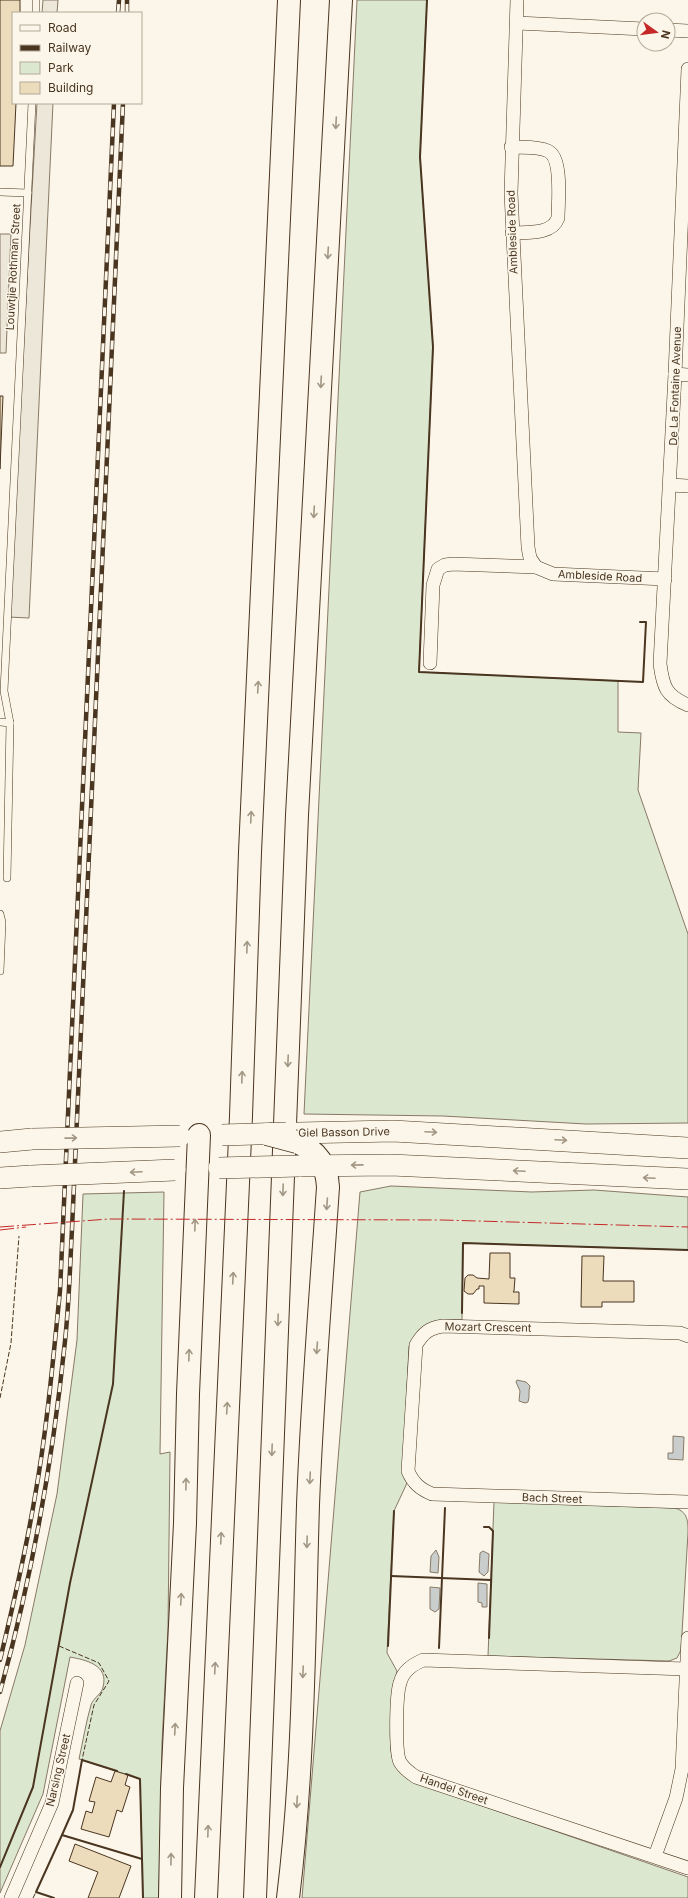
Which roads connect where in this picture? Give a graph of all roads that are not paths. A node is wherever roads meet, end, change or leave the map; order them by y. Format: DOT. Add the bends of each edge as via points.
graph roads {
  1 [pos="36,0"];
  2 [pos="290,0"];
  3 [pos="341,0"];
  4 [pos="345,0"];
  5 [pos="517,0"];
  6 [pos="36,12"];
  7 [pos="516,23"];
  8 [pos="636,29"];
  9 [pos="676,30"];
  10 [pos="688,31"];
  11 [pos="688,69"];
  12 [pos="337,102"];
  13 [pos="32,104"];
  14 [pos="511,147"];
  15 [pos="0,192"];
  16 [pos="28,193"];
  17 [pos="512,233"];
  18 [pos="684,238"];
  19 [pos="682,374"];
  20 [pos="670,485"];
  21 [pos="688,486"];
  22 [pos="536,567"];
  23 [pos="665,579"];
  24 [pos="430,663"];
  25 [pos="2,691"];
  26 [pos="688,705"];
  27 [pos="0,722"];
  28 [pos="10,723"];
  29 [pos="7,878"];
  30 [pos="0,914"];
  31 [pos="0,971"];
  32 [pos="267,1134"];
  33 [pos="189,1136"];
  34 [pos="297,1137"];
  35 [pos="0,1142"];
  36 [pos="688,1148"];
  37 [pos="324,1166"];
  38 [pos="197,1169"];
  39 [pos="0,1178"];
  40 [pos="688,1180"];
  41 [pos="688,1336"];
  42 [pos="418,1486"];
  43 [pos="688,1502"];
  44 [pos="688,1638"];
  45 [pos="686,1669"];
  46 [pos="77,1683"];
  47 [pos="654,1856"];
  48 [pos="688,1868"];
  49 [pos="11,1898"];
  50 [pos="170,1898"];
  51 [pos="206,1898"];
  52 [pos="255,1898"];
  53 [pos="288,1898"];
  1 -- 6 [label="lane"];
  51 -- 2 [label="highway, one-way"];
  3 -- 12 [label="highway"];
  4 -- 12 [label="highway"];
  5 -- 7 [label="street, Ambleside Road"];
  7 -- 8 [label="street"];
  7 -- 14 [label="street, Ambleside Road"];
  9 -- 10 [label="street"];
  11 -- 18 [label="street, De La Fontaine Avenue"];
  12 -- 52 [label="highway, one-way" via="297,815"];
  13 -- 16 [label="lane, Louwtjie Rothman Street"];
  14 -- 17 [label="street, Ambleside Road"];
  14 -- 17 [label="street" via="548,151 558,166 556,224 548,230"];
  15 -- 16 [label="lane"];
  16 -- 25 [label="lane, Louwtjie Rothman Street"];
  17 -- 22 [label="street, Ambleside Road" via="528,547 530,558"];
  18 -- 19 [label="street, De La Fontaine Avenue"];
  19 -- 20 [label="street, De La Fontaine Avenue"];
  20 -- 21 [label="street"];
  20 -- 23 [label="street, De La Fontaine Avenue"];
  22 -- 23 [label="street, Ambleside Road" via="553,574"];
  22 -- 24 [label="street, Ambleside Road" via="453,564 438,569 433,585"];
  23 -- 26 [label="street, De La Fontaine Avenue" via="660,664 663,684 674,699"];
  25 -- 28 [label="lane, Louwtjie Rothman Street"];
  27 -- 28 [label="lane"];
  28 -- 29 [label="lane, Louwtjie Rothman Street"];
  30 -- 31 [label="lane"];
  32 -- 33 [label="main road, bridge"];
  32 -- 34 [label="highway, bridge"];
  35 -- 33 [label="main road, one-way, bridge"];
  33 -- 38 [label="highway"];
  34 -- 36 [label="main road, Giel Basson Drive, one-way" via="392,1130"];
  34 -- 37 [label="highway"];
  37 -- 38 [label="main road, bridge"];
  40 -- 37 [label="main road, one-way" via="391,1165"];
  37 -- 53 [label="highway, one-way" via="328,1187 308,1503 298,1786"];
  38 -- 39 [label="main road, one-way, bridge"];
  50 -- 38 [label="highway, one-way" via="172,1788 185,1523"];
  41 -- 42 [label="street, Mozart Crescent" via="680,1333 443,1326 427,1330 416,1345 414,1355 408,1471"];
  42 -- 43 [label="street, Bach Street" via="432,1494"];
  44 -- 45 [label="street"];
  45 -- 47 [label="street" via="680,1783"];
  45 -- 47 [label="street, Handel Street" via="423,1660 405,1673 400,1683 397,1752 400,1762 408,1772"];
  46 -- 49 [label="street, Narsing Street" via="52,1803"];
  47 -- 48 [label="street, Handel Street"];
}
